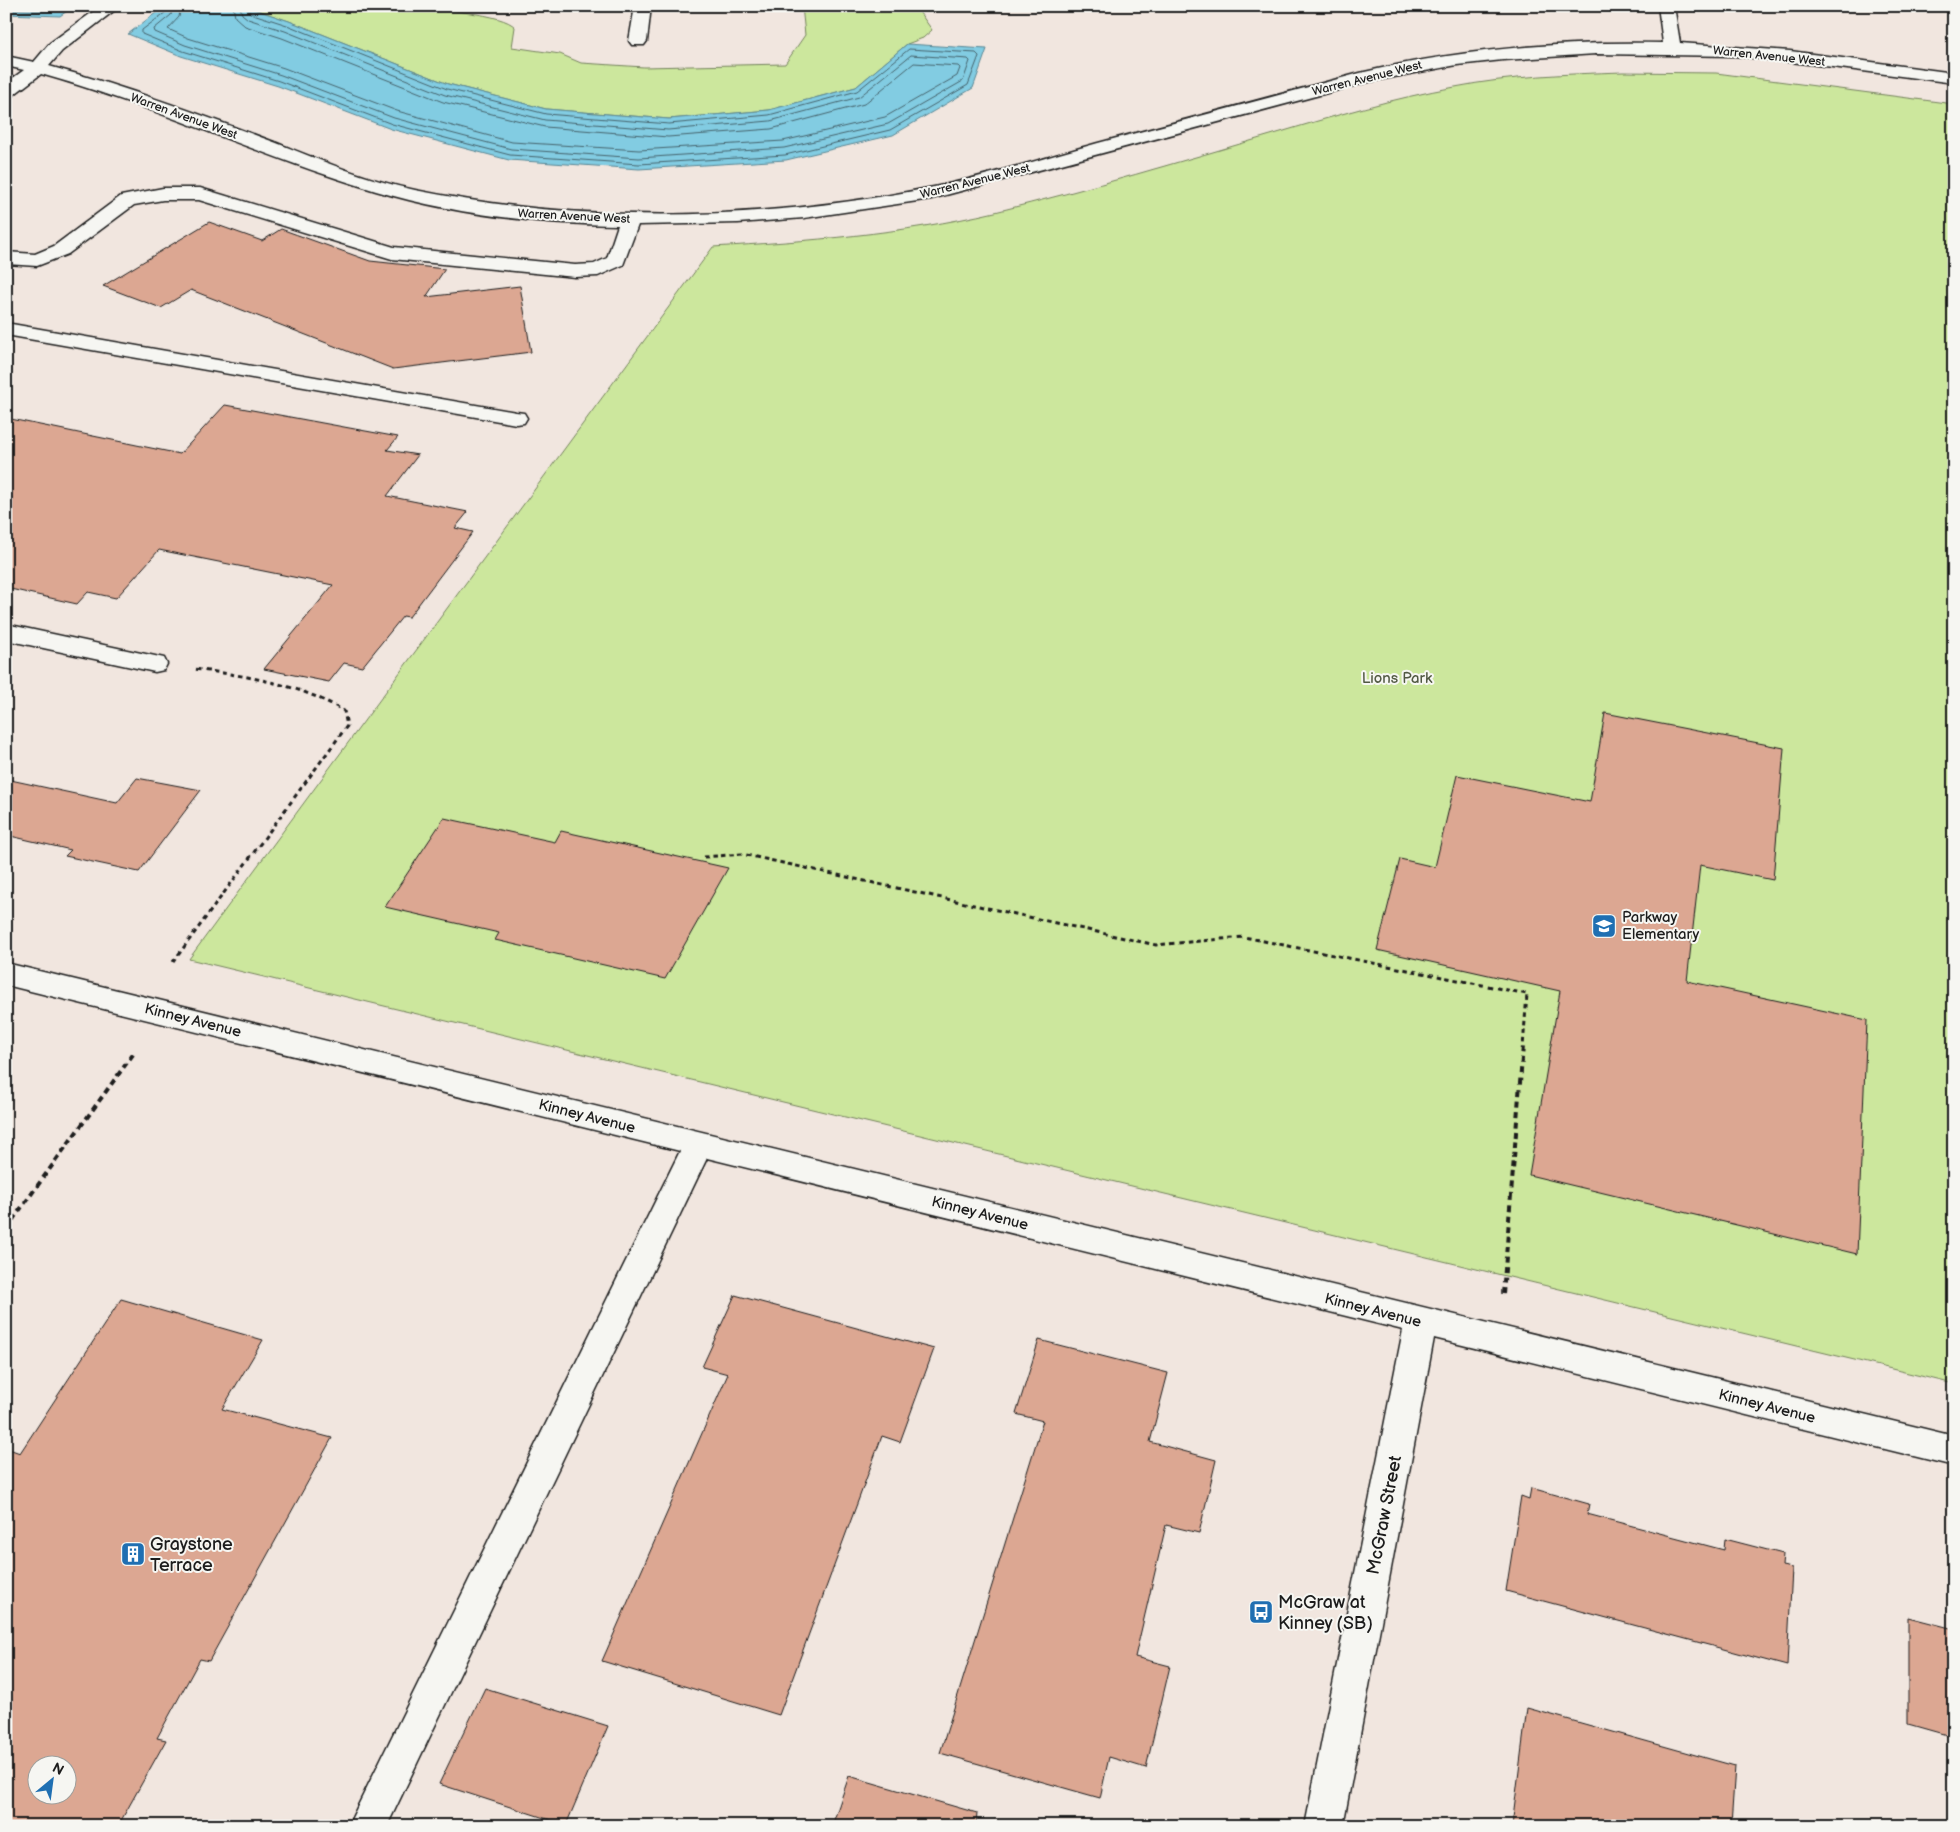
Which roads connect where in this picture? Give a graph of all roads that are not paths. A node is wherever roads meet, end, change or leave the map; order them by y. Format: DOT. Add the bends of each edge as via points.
graph roads {
  1 [pos="112,6"];
  2 [pos="643,6"];
  3 [pos="1666,6"];
  4 [pos="638,41"];
  5 [pos="1672,48"];
  6 [pos="6,61"];
  7 [pos="38,68"];
  8 [pos="1954,78"];
  9 [pos="6,92"];
  10 [pos="630,219"];
  11 [pos="6,258"];
  12 [pos="6,329"];
  13 [pos="516,418"];
  14 [pos="6,632"];
  15 [pos="155,664"];
  16 [pos="6,974"];
  17 [pos="699,1144"];
  18 [pos="1421,1322"];
  19 [pos="1954,1451"];
  20 [pos="368,1826"];
  21 [pos="1324,1826"];
  1 -- 7 [label="street" via="56,47"];
  2 -- 4 [label="street"];
  3 -- 5 [label="street"];
  5 -- 8 [label="street, Warren Avenue West" via="1756,54"];
  5 -- 10 [label="street, Warren Avenue West" via="1533,52 1420,64 935,192 861,206 792,213"];
  6 -- 7 [label="street, Warren Avenue West"];
  7 -- 9 [label="street"];
  7 -- 10 [label="street, Warren Avenue West" via="94,83 349,176 410,194 478,209 556,217"];
  10 -- 11 [label="street" via="616,261 598,270 574,271 392,253 200,194 163,194 128,200 61,250 37,260"];
  12 -- 13 [label="street"];
  14 -- 15 [label="street"];
  16 -- 17 [label="street, Kinney Avenue"];
  17 -- 18 [label="street, Kinney Avenue"];
  17 -- 20 [label="street"];
  18 -- 19 [label="street, Kinney Avenue"];
  18 -- 21 [label="street, McGraw Street"];
}
